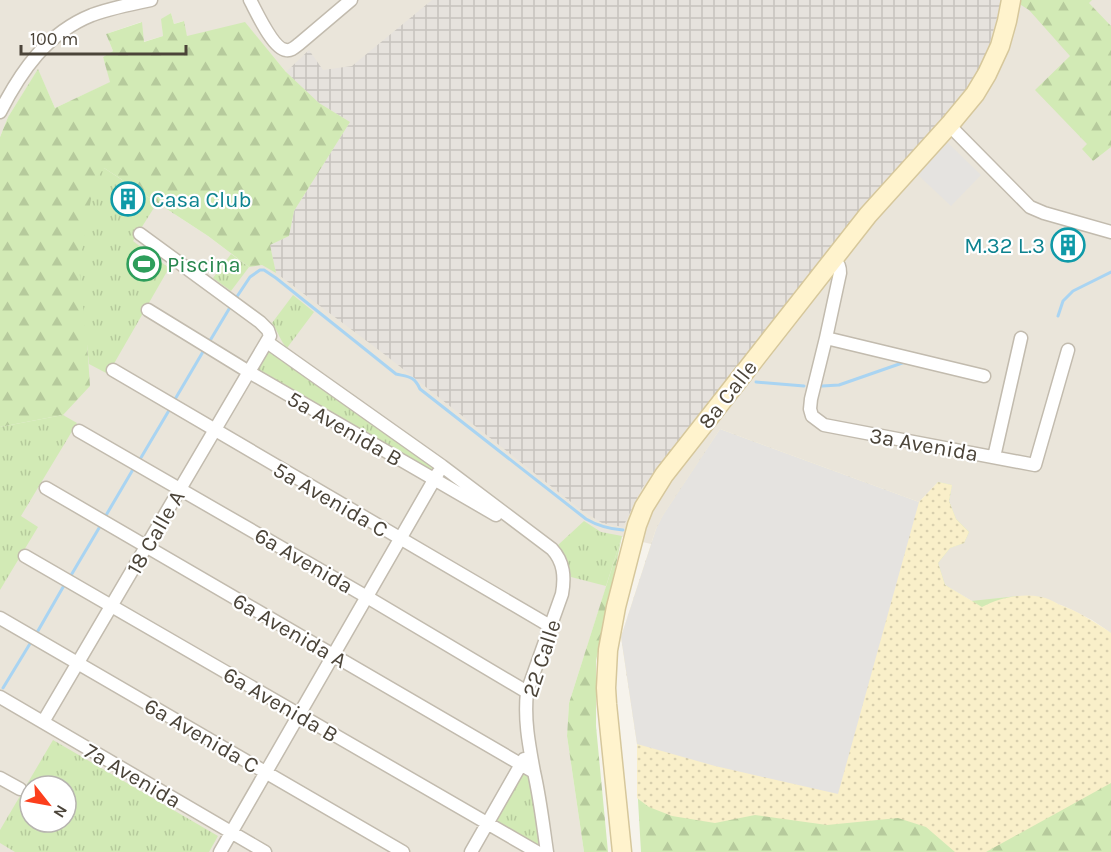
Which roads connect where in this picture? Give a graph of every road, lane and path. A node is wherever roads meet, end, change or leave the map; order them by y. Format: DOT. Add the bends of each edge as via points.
graph roads {
  1 [pos="151,0"];
  2 [pos="250,0"];
  3 [pos="351,0"];
  4 [pos="1011,0"];
  5 [pos="0,112"];
  6 [pos="949,125"];
  7 [pos="1111,232"];
  8 [pos="140,234"];
  9 [pos="834,259"];
  10 [pos="147,310"];
  11 [pos="826,338"];
  12 [pos="1021,338"];
  13 [pos="267,342"];
  14 [pos="1068,350"];
  15 [pos="113,370"];
  16 [pos="249,372"];
  17 [pos="984,376"];
  18 [pos="79,431"];
  19 [pos="214,431"];
  20 [pos="994,457"];
  21 [pos="442,466"];
  22 [pos="435,479"];
  23 [pos="46,488"];
  24 [pos="180,489"];
  25 [pos="400,539"];
  26 [pos="544,543"];
  27 [pos="146,547"];
  28 [pos="25,556"];
  29 [pos="367,597"];
  30 [pos="112,605"];
  31 [pos="0,618"];
  32 [pos="550,626"];
  33 [pos="333,655"];
  34 [pos="77,663"];
  35 [pos="527,692"];
  36 [pos="0,697"];
  37 [pos="299,714"];
  38 [pos="43,722"];
  39 [pos="529,750"];
  40 [pos="521,764"];
  41 [pos="266,772"];
  42 [pos="534,772"];
  43 [pos="0,777"];
  44 [pos="18,788"];
  45 [pos="488,822"];
  46 [pos="231,832"];
  47 [pos="220,852"];
  48 [pos="265,852"];
  49 [pos="403,852"];
  50 [pos="471,852"];
  51 [pos="537,852"];
  52 [pos="547,852"];
  53 [pos="622,852"];
  1 -- 5 [label="street" via="92,15 51,40 14,85"];
  2 -- 3 [label="street" via="273,41 286,51"];
  4 -- 6 [label="main road, 8a Calle" via="992,65 975,94"];
  6 -- 7 [label="street" via="1030,207"];
  6 -- 9 [label="main road, 8a Calle"];
  8 -- 13 [label="street" via="267,328"];
  9 -- 11 [label="street" via="840,273"];
  9 -- 53 [label="main road, 8a Calle" via="664,475 637,525 606,668"];
  10 -- 16 [label="street, 5a Avenida B"];
  11 -- 17 [label="street"];
  11 -- 20 [label="street, 3a Avenida" via="811,399 814,419 834,428"];
  12 -- 20 [label="street"];
  13 -- 16 [label="street, 18 Calle A"];
  13 -- 21 [label="street"];
  14 -- 20 [label="street, 3a Avenida" via="1035,465"];
  15 -- 19 [label="street, 5a Avenida C"];
  16 -- 19 [label="street, 18 Calle A"];
  16 -- 22 [label="street, 5a Avenida B"];
  18 -- 24 [label="street, 6a Avenida"];
  19 -- 24 [label="street, 18 Calle A"];
  19 -- 25 [label="street, 5a Avenida C"];
  21 -- 22 [label="street"];
  21 -- 26 [label="street"];
  22 -- 25 [label="street"];
  22 -- 26 [label="street, 5a Avenida B"];
  23 -- 27 [label="street, 6a Avenida A"];
  24 -- 27 [label="street, 18 Calle A"];
  24 -- 29 [label="street, 6a Avenida"];
  25 -- 29 [label="street"];
  25 -- 32 [label="street, 5a Avenida C"];
  26 -- 32 [label="street, 22 Calle" via="557,555 564,577"];
  27 -- 30 [label="street, 18 Calle A"];
  27 -- 33 [label="street, 6a Avenida A"];
  28 -- 30 [label="street, 6a Avenida B"];
  29 -- 33 [label="street"];
  29 -- 35 [label="street, 6a Avenida"];
  30 -- 34 [label="street, 18 Calle A"];
  30 -- 37 [label="street, 6a Avenida B"];
  31 -- 34 [label="street, 6a Avenida C"];
  32 -- 35 [label="street, 22 Calle"];
  33 -- 37 [label="street"];
  33 -- 40 [label="street, 6a Avenida A"];
  34 -- 38 [label="street, 18 Calle A"];
  34 -- 41 [label="street, 6a Avenida C"];
  35 -- 39 [label="street, 22 Calle"];
  36 -- 38 [label="street, 7a Avenida"];
  37 -- 41 [label="street"];
  37 -- 45 [label="street, 6a Avenida B"];
  38 -- 46 [label="street, 7a Avenida"];
  39 -- 40 [label="street"];
  39 -- 42 [label="street, 22 Calle"];
  40 -- 42 [label="street, 6a Avenida A"];
  40 -- 45 [label="street"];
  41 -- 46 [label="street"];
  41 -- 49 [label="street, 6a Avenida C"];
  42 -- 52 [label="street, 22 Calle"];
  43 -- 44 [label="street"];
  45 -- 50 [label="street"];
  45 -- 51 [label="street, 6a Avenida B"];
  46 -- 47 [label="street"];
  46 -- 48 [label="street, 7a Avenida"];
}
